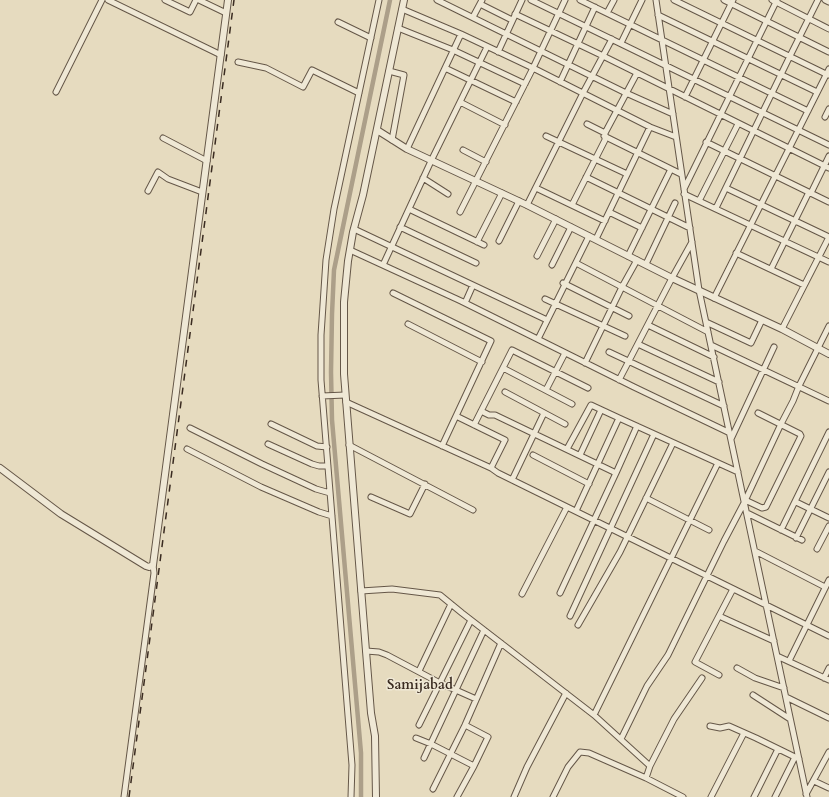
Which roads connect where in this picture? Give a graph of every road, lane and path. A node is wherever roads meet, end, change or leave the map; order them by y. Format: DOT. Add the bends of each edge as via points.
graph roads {
  1 [pos="102,0"];
  2 [pos="108,0"];
  3 [pos="164,0"];
  4 [pos="197,0"];
  5 [pos="228,0"];
  6 [pos="379,0"];
  7 [pos="404,0"];
  8 [pos="437,0"];
  9 [pos="522,0"];
  10 [pos="531,0"];
  11 [pos="565,0"];
  12 [pos="614,0"];
  13 [pos="642,0"];
  14 [pos="656,0"];
  15 [pos="674,0"];
  16 [pos="724,0"];
  17 [pos="818,0"];
  18 [pos="825,0"];
  19 [pos="584,1"];
  20 [pos="775,1"];
  21 [pos="481,2"];
  22 [pos="732,2"];
  23 [pos="829,2"];
  24 [pos="595,7"];
  25 [pos="402,9"];
  26 [pos="226,13"];
  27 [pos="559,13"];
  28 [pos="607,13"];
  29 [pos="515,14"];
  30 [pos="658,14"];
  31 [pos="474,17"];
  32 [pos="809,18"];
  33 [pos="512,20"];
  34 [pos="766,21"];
  35 [pos="338,22"];
  36 [pos="722,22"];
  37 [pos="630,25"];
  38 [pos="586,26"];
  39 [pos="398,28"];
  40 [pos="829,29"];
  41 [pos="550,31"];
  42 [pos="461,34"];
  43 [pos="506,34"];
  44 [pos="799,37"];
  45 [pos="371,38"];
  46 [pos="612,39"];
  47 [pos="662,40"];
  48 [pos="757,40"];
  49 [pos="713,41"];
  50 [pos="621,43"];
  51 [pos="577,44"];
  52 [pos="487,47"];
  53 [pos="453,50"];
  54 [pos="541,51"];
  55 [pos="498,52"];
  56 [pos="829,52"];
  57 [pos="221,55"];
  58 [pos="603,56"];
  59 [pos="790,56"];
  60 [pos="748,58"];
  61 [pos="703,60"];
  62 [pos="238,62"];
  63 [pos="479,63"];
  64 [pos="568,63"];
  65 [pos="666,65"];
  66 [pos="445,68"];
  67 [pos="533,68"];
  68 [pos="389,71"];
  69 [pos="637,73"];
  70 [pos="828,73"];
  71 [pos="781,75"];
  72 [pos="592,76"];
  73 [pos="739,77"];
  74 [pos="694,79"];
  75 [pos="470,81"];
  76 [pos="560,82"];
  77 [pos="525,84"];
  78 [pos="669,89"];
  79 [pos="56,92"];
  80 [pos="626,92"];
  81 [pos="818,92"];
  82 [pos="359,93"];
  83 [pos="583,93"];
  84 [pos="772,93"];
  85 [pos="729,96"];
  86 [pos="685,97"];
  87 [pos="460,102"];
  88 [pos="516,102"];
  89 [pos="829,109"];
  90 [pos="617,111"];
  91 [pos="808,111"];
  92 [pos="763,113"];
  93 [pos="673,114"];
  94 [pos="720,115"];
  95 [pos="825,117"];
  96 [pos="587,124"];
  97 [pos="738,124"];
  98 [pos="505,125"];
  99 [pos="650,127"];
  100 [pos="377,130"];
  101 [pos="798,130"];
  102 [pos="754,131"];
  103 [pos="605,135"];
  104 [pos="546,136"];
  105 [pos="676,137"];
  106 [pos="163,138"];
  107 [pos="392,140"];
  108 [pos="559,142"];
  109 [pos="706,142"];
  110 [pos="829,145"];
  111 [pos="789,148"];
  112 [pos="407,149"];
  113 [pos="463,150"];
  114 [pos="724,151"];
  115 [pos="638,153"];
  116 [pos="829,156"];
  117 [pos="595,158"];
  118 [pos="432,159"];
  119 [pos="741,159"];
  120 [pos="207,161"];
  121 [pos="486,162"];
  122 [pos="827,167"];
  123 [pos="671,169"];
  124 [pos="627,174"];
  125 [pos="682,174"];
  126 [pos="775,176"];
  127 [pos="586,177"];
  128 [pos="423,178"];
  129 [pos="477,181"];
  130 [pos="536,188"];
  131 [pos="726,188"];
  132 [pos="148,191"];
  133 [pos="684,191"];
  134 [pos="202,192"];
  135 [pos="502,193"];
  136 [pos="619,193"];
  137 [pos="810,193"];
  138 [pos="448,194"];
  139 [pos="699,200"];
  140 [pos="519,201"];
  141 [pos="829,202"];
  142 [pos="675,203"];
  143 [pos="761,204"];
  144 [pos="527,205"];
  145 [pos="572,205"];
  146 [pos="409,208"];
  147 [pos="716,208"];
  148 [pos="651,209"];
  149 [pos="460,212"];
  150 [pos="609,212"];
  151 [pos="668,217"];
  152 [pos="556,219"];
  153 [pos="795,220"];
  154 [pos="605,221"];
  155 [pos="751,225"];
  156 [pos="571,226"];
  157 [pos="400,227"];
  158 [pos="642,228"];
  159 [pos="690,228"];
  160 [pos="354,229"];
  161 [pos="590,236"];
  162 [pos="829,237"];
  163 [pos="596,239"];
  164 [pos="499,241"];
  165 [pos="784,241"];
  166 [pos="477,242"];
  167 [pos="692,242"];
  168 [pos="484,245"];
  169 [pos="392,246"];
  170 [pos="350,250"];
  171 [pos="736,253"];
  172 [pos="537,256"];
  173 [pos="628,256"];
  174 [pos="818,257"];
  175 [pos="637,260"];
  176 [pos="829,262"];
  177 [pos="476,263"];
  178 [pos="576,263"];
  179 [pos="646,264"];
  180 [pos="383,265"];
  181 [pos="552,265"];
  182 [pos="771,269"];
  183 [pos="672,278"];
  184 [pos="564,284"];
  185 [pos="474,285"];
  186 [pos="804,285"];
  187 [pos="622,287"];
  188 [pos="699,290"];
  189 [pos="393,292"];
  190 [pos="545,298"];
  191 [pos="714,298"];
  192 [pos="465,303"];
  193 [pos="556,304"];
  194 [pos="657,306"];
  195 [pos="612,307"];
  196 [pos="629,316"];
  197 [pos="547,320"];
  198 [pos="762,320"];
  199 [pos="706,322"];
  200 [pos="408,324"];
  201 [pos="603,326"];
  202 [pos="650,326"];
  203 [pos="829,326"];
  204 [pos="782,329"];
  205 [pos="708,332"];
  206 [pos="625,336"];
  207 [pos="538,339"];
  208 [pos="640,345"];
  209 [pos="711,345"];
  210 [pos="774,347"];
  211 [pos="817,348"];
  212 [pos="609,352"];
  213 [pos="565,353"];
  214 [pos="829,354"];
  215 [pos="714,357"];
  216 [pos="628,361"];
  217 [pos="482,362"];
  218 [pos="585,363"];
  219 [pos="503,368"];
  220 [pos="763,370"];
  221 [pos="555,372"];
  222 [pos="619,380"];
  223 [pos="719,382"];
  224 [pos="799,386"];
  225 [pos="588,388"];
  226 [pos="546,390"];
  227 [pos="504,392"];
  228 [pos="323,396"];
  229 [pos="343,396"];
  230 [pos="829,401"];
  231 [pos="346,402"];
  232 [pos="572,404"];
  233 [pos="724,406"];
  234 [pos="602,410"];
  235 [pos="481,411"];
  236 [pos="544,413"];
  237 [pos="758,413"];
  238 [pos="456,416"];
  239 [pos="619,418"];
  240 [pos="271,424"];
  241 [pos="565,424"];
  242 [pos="781,424"];
  243 [pos="474,425"];
  244 [pos="636,426"];
  245 [pos="190,428"];
  246 [pos="829,432"];
  247 [pos="534,433"];
  248 [pos="730,433"];
  249 [pos="654,434"];
  250 [pos="731,439"];
  251 [pos="673,442"];
  252 [pos="268,444"];
  253 [pos="349,445"];
  254 [pos="442,446"];
  255 [pos="326,447"];
  256 [pos="187,449"];
  257 [pos="567,449"];
  258 [pos="534,455"];
  259 [pos="580,455"];
  260 [pos="718,463"];
  261 [pos="598,464"];
  262 [pos="328,466"];
  263 [pos="0,468"];
  264 [pos="491,468"];
  265 [pos="738,472"];
  266 [pos="829,472"];
  267 [pos="616,473"];
  268 [pos="512,480"];
  269 [pos="425,484"];
  270 [pos="589,484"];
  271 [pos="330,493"];
  272 [pos="371,497"];
  273 [pos="646,498"];
  274 [pos="745,502"];
  275 [pos="796,502"];
  276 [pos="567,507"];
  277 [pos="810,509"];
  278 [pos="473,510"];
  279 [pos="576,511"];
  280 [pos="747,513"];
  281 [pos="332,516"];
  282 [pos="829,518"];
  283 [pos="594,520"];
  284 [pos="690,520"];
  285 [pos="829,526"];
  286 [pos="611,528"];
  287 [pos="709,530"];
  288 [pos="781,530"];
  289 [pos="627,537"];
  290 [pos="796,538"];
  291 [pos="802,540"];
  292 [pos="817,549"];
  293 [pos="755,551"];
  294 [pos="671,558"];
  295 [pos="152,565"];
  296 [pos="707,576"];
  297 [pos="829,580"];
  298 [pos="733,588"];
  299 [pos="826,588"];
  300 [pos="361,591"];
  301 [pos="560,593"];
  302 [pos="522,594"];
  303 [pos="451,604"];
  304 [pos="766,605"];
  305 [pos="570,616"];
  306 [pos="719,616"];
  307 [pos="470,620"];
  308 [pos="578,625"];
  309 [pos="807,625"];
  310 [pos="484,630"];
  311 [pos="829,636"];
  312 [pos="774,641"];
  313 [pos="501,643"];
  314 [pos="366,651"];
  315 [pos="777,656"];
  316 [pos="788,661"];
  317 [pos="737,668"];
  318 [pos="829,668"];
  319 [pos="419,671"];
  320 [pos="719,675"];
  321 [pos="702,678"];
  322 [pos="826,679"];
  323 [pos="440,682"];
  324 [pos="784,688"];
  325 [pos="456,690"];
  326 [pos="566,693"];
  327 [pos="753,695"];
  328 [pos="786,697"];
  329 [pos="476,699"];
  330 [pos="594,715"];
  331 [pos="829,718"];
  332 [pos="790,720"];
  333 [pos="419,725"];
  334 [pos="465,725"];
  335 [pos="710,726"];
  336 [pos="744,732"];
  337 [pos="416,738"];
  338 [pos="621,739"];
  339 [pos="431,744"];
  340 [pos="778,749"];
  341 [pos="829,752"];
  342 [pos="450,754"];
  343 [pos="424,758"];
  344 [pos="797,758"];
  345 [pos="474,766"];
  346 [pos="650,766"];
  347 [pos="646,778"];
  348 [pos="814,781"];
  349 [pos="829,788"];
  350 [pos="433,789"];
  351 [pos="807,796"];
  352 [pos="124,797"];
  353 [pos="351,797"];
  354 [pos="376,797"];
  355 [pos="457,797"];
  356 [pos="514,797"];
  357 [pos="553,797"];
  358 [pos="684,797"];
  359 [pos="711,797"];
  360 [pos="754,797"];
  361 [pos="776,797"];
  1 -- 79 [label="street"];
  2 -- 57 [label="street"];
  3 -- 4 [label="street" via="190,12"];
  4 -- 26 [label="street"];
  5 -- 26 [label="street"];
  6 -- 45 [label="street"];
  7 -- 25 [label="street"];
  8 -- 31 [label="street"];
  9 -- 29 [label="street"];
  10 -- 27 [label="street"];
  11 -- 27 [label="street"];
  12 -- 28 [label="street"];
  13 -- 37 [label="street"];
  14 -- 30 [label="street"];
  15 -- 36 [label="street"];
  16 -- 22 [label="street"];
  17 -- 32 [label="street"];
  18 -- 23 [label="street"];
  19 -- 24 [label="street"];
  20 -- 32 [label="street"];
  20 -- 34 [label="street"];
  21 -- 31 [label="street"];
  21 -- 33 [label="street"];
  22 -- 34 [label="street"];
  22 -- 36 [label="street"];
  24 -- 28 [label="street"];
  24 -- 38 [label="street"];
  25 -- 39 [label="street"];
  25 -- 42 [label="street"];
  26 -- 57 [label="street"];
  27 -- 38 [label="street"];
  27 -- 41 [label="street"];
  28 -- 37 [label="street"];
  29 -- 33 [label="street"];
  29 -- 41 [label="street"];
  30 -- 47 [label="street"];
  30 -- 49 [label="street"];
  31 -- 43 [label="street"];
  32 -- 40 [label="street"];
  32 -- 44 [label="street"];
  33 -- 43 [label="street"];
  34 -- 44 [label="street"];
  34 -- 48 [label="street"];
  35 -- 45 [label="street"];
  36 -- 48 [label="street"];
  36 -- 49 [label="street"];
  37 -- 47 [label="street"];
  37 -- 50 [label="street"];
  38 -- 46 [label="street"];
  38 -- 51 [label="street"];
  39 -- 53 [label="street"];
  39 -- 68 [label="street"];
  41 -- 51 [label="street"];
  41 -- 54 [label="street"];
  42 -- 52 [label="street"];
  42 -- 53 [label="street"];
  43 -- 54 [label="street"];
  43 -- 55 [label="street"];
  44 -- 56 [label="street"];
  44 -- 59 [label="street"];
  45 -- 82 [label="street"];
  46 -- 50 [label="street"];
  46 -- 58 [label="street"];
  47 -- 61 [label="street"];
  47 -- 65 [label="street"];
  48 -- 59 [label="street"];
  48 -- 60 [label="street"];
  49 -- 60 [label="street"];
  49 -- 61 [label="street"];
  50 -- 65 [label="street"];
  51 -- 58 [label="street"];
  51 -- 64 [label="street"];
  52 -- 55 [label="street"];
  52 -- 63 [label="street"];
  53 -- 63 [label="street"];
  53 -- 66 [label="street"];
  54 -- 64 [label="street"];
  54 -- 67 [label="street"];
  55 -- 67 [label="street"];
  57 -- 120 [label="street"];
  58 -- 69 [label="street"];
  58 -- 72 [label="street"];
  59 -- 70 [label="street"];
  59 -- 71 [label="street"];
  60 -- 71 [label="street"];
  60 -- 73 [label="street"];
  61 -- 73 [label="street"];
  61 -- 74 [label="street"];
  62 -- 82 [label="street" via="266,68 303,87 312,70"];
  63 -- 75 [label="street"];
  63 -- 77 [label="street"];
  64 -- 72 [label="street"];
  64 -- 76 [label="street"];
  65 -- 74 [label="street"];
  65 -- 78 [label="street"];
  66 -- 75 [label="street"];
  66 -- 112 [label="street"];
  67 -- 76 [label="street"];
  67 -- 77 [label="street"];
  68 -- 100 [label="street"];
  68 -- 107 [label="street" via="404,75"];
  69 -- 78 [label="street"];
  69 -- 80 [label="street"];
  70 -- 81 [label="street"];
  71 -- 81 [label="street"];
  71 -- 84 [label="street"];
  72 -- 80 [label="street"];
  72 -- 83 [label="street"];
  73 -- 84 [label="street"];
  73 -- 85 [label="street"];
  74 -- 85 [label="street"];
  74 -- 86 [label="street"];
  75 -- 87 [label="street"];
  75 -- 88 [label="street"];
  76 -- 83 [label="street"];
  77 -- 88 [label="street"];
  78 -- 86 [label="street"];
  78 -- 93 [label="street"];
  80 -- 90 [label="street"];
  80 -- 93 [label="street"];
  81 -- 91 [label="street"];
  82 -- 228 [label="street" via="334,209 326,260 321,335"];
  83 -- 90 [label="street"];
  83 -- 108 [label="street"];
  84 -- 91 [label="street"];
  84 -- 92 [label="street"];
  85 -- 92 [label="street"];
  85 -- 94 [label="street"];
  86 -- 94 [label="street"];
  87 -- 98 [label="street"];
  87 -- 118 [label="street"];
  88 -- 98 [label="street"];
  89 -- 95 [label="street"];
  90 -- 99 [label="street"];
  90 -- 103 [label="street"];
  91 -- 101 [label="street"];
  92 -- 101 [label="street"];
  92 -- 102 [label="street"];
  93 -- 105 [label="street"];
  94 -- 97 [label="street"];
  94 -- 109 [label="street"];
  96 -- 103 [label="street"];
  97 -- 102 [label="street"];
  97 -- 114 [label="street"];
  98 -- 121 [label="street"];
  99 -- 105 [label="street"];
  99 -- 115 [label="street"];
  100 -- 107 [label="street"];
  100 -- 160 [label="street"];
  101 -- 110 [label="street"];
  101 -- 111 [label="street"];
  102 -- 111 [label="street"];
  102 -- 119 [label="street"];
  103 -- 115 [label="street"];
  103 -- 117 [label="street"];
  104 -- 108 [label="street"];
  105 -- 125 [label="street"];
  106 -- 120 [label="street"];
  107 -- 112 [label="street"];
  108 -- 117 [label="street"];
  108 -- 130 [label="street"];
  109 -- 114 [label="street"];
  109 -- 133 [label="street"];
  111 -- 122 [label="street"];
  111 -- 126 [label="street"];
  112 -- 118 [label="street"];
  113 -- 121 [label="street"];
  114 -- 119 [label="street"];
  114 -- 139 [label="street"];
  115 -- 123 [label="street"];
  115 -- 124 [label="street"];
  116 -- 122 [label="street"];
  117 -- 124 [label="street"];
  117 -- 127 [label="street"];
  118 -- 128 [label="street"];
  118 -- 129 [label="street"];
  119 -- 126 [label="street"];
  119 -- 131 [label="street"];
  120 -- 134 [label="street"];
  121 -- 129 [label="street"];
  122 -- 137 [label="street"];
  123 -- 125 [label="street"];
  123 -- 148 [label="street"];
  124 -- 136 [label="street"];
  125 -- 133 [label="street"];
  126 -- 137 [label="street"];
  126 -- 143 [label="street"];
  127 -- 136 [label="street"];
  127 -- 145 [label="street"];
  128 -- 138 [label="street"];
  128 -- 146 [label="street"];
  129 -- 135 [label="street"];
  129 -- 149 [label="street"];
  130 -- 144 [label="street"];
  130 -- 145 [label="street"];
  131 -- 143 [label="street"];
  131 -- 147 [label="street"];
  132 -- 134 [label="street" via="158,172 168,179"];
  133 -- 139 [label="street"];
  133 -- 159 [label="street"];
  134 -- 295 [label="street"];
  135 -- 140 [label="street"];
  135 -- 166 [label="street"];
  136 -- 148 [label="street"];
  136 -- 150 [label="street"];
  137 -- 141 [label="street"];
  137 -- 153 [label="street"];
  139 -- 147 [label="street"];
  140 -- 144 [label="street"];
  140 -- 164 [label="street"];
  142 -- 151 [label="street"];
  143 -- 153 [label="street"];
  143 -- 155 [label="street"];
  144 -- 152 [label="street"];
  145 -- 154 [label="street"];
  146 -- 157 [label="street"];
  146 -- 166 [label="street"];
  147 -- 155 [label="street"];
  148 -- 151 [label="street"];
  148 -- 158 [label="street"];
  150 -- 154 [label="street"];
  150 -- 158 [label="street"];
  151 -- 159 [label="street"];
  151 -- 179 [label="street"];
  152 -- 156 [label="street"];
  152 -- 172 [label="street"];
  153 -- 162 [label="street"];
  153 -- 165 [label="street"];
  154 -- 163 [label="street"];
  155 -- 165 [label="street"];
  155 -- 171 [label="street"];
  156 -- 161 [label="street"];
  156 -- 181 [label="street"];
  157 -- 169 [label="street"];
  157 -- 177 [label="street"];
  158 -- 173 [label="street"];
  159 -- 167 [label="street"];
  160 -- 169 [label="street"];
  160 -- 170 [label="street"];
  161 -- 163 [label="street"];
  161 -- 178 [label="street"];
  162 -- 174 [label="street"];
  163 -- 173 [label="street"];
  165 -- 174 [label="street"];
  165 -- 182 [label="street"];
  166 -- 168 [label="street"];
  167 -- 183 [label="street"];
  167 -- 188 [label="street"];
  169 -- 180 [label="street"];
  169 -- 185 [label="street"];
  170 -- 180 [label="street"];
  170 -- 229 [label="street" via="344,302"];
  171 -- 182 [label="street"];
  171 -- 191 [label="street"];
  173 -- 175 [label="street"];
  174 -- 176 [label="street"];
  174 -- 186 [label="street"];
  175 -- 179 [label="street"];
  175 -- 187 [label="street"];
  178 -- 184 [label="street"];
  178 -- 187 [label="street"];
  179 -- 183 [label="street"];
  180 -- 192 [label="street"];
  182 -- 186 [label="street"];
  183 -- 188 [label="street"];
  183 -- 194 [label="street"];
  184 -- 193 [label="street"];
  184 -- 195 [label="street"];
  185 -- 192 [label="street"];
  185 -- 197 [label="street"];
  186 -- 204 [label="street"];
  187 -- 194 [label="street"];
  187 -- 195 [label="street"];
  188 -- 191 [label="street"];
  188 -- 199 [label="street"];
  189 -- 217 [label="street" via="491,341"];
  190 -- 193 [label="street"];
  191 -- 198 [label="street"];
  192 -- 207 [label="street"];
  193 -- 197 [label="street"];
  193 -- 201 [label="street"];
  194 -- 205 [label="street"];
  194 -- 216 [label="street"];
  195 -- 196 [label="street"];
  195 -- 201 [label="street"];
  197 -- 207 [label="street"];
  198 -- 199 [label="street" via="751,343"];
  198 -- 204 [label="street"];
  199 -- 205 [label="street"];
  200 -- 217 [label="street"];
  201 -- 206 [label="street"];
  201 -- 218 [label="street"];
  202 -- 215 [label="street"];
  203 -- 211 [label="street"];
  204 -- 211 [label="street"];
  205 -- 209 [label="street"];
  207 -- 213 [label="street"];
  208 -- 223 [label="street"];
  209 -- 215 [label="street"];
  209 -- 220 [label="street"];
  210 -- 220 [label="street"];
  211 -- 214 [label="street"];
  211 -- 224 [label="street"];
  212 -- 216 [label="street"];
  213 -- 218 [label="street"];
  213 -- 221 [label="street"];
  215 -- 223 [label="street"];
  216 -- 222 [label="street"];
  216 -- 233 [label="street"];
  217 -- 238 [label="street"];
  218 -- 222 [label="street"];
  219 -- 221 [label="street" via="512,350"];
  219 -- 226 [label="street"];
  219 -- 235 [label="street"];
  220 -- 224 [label="street"];
  220 -- 250 [label="street"];
  221 -- 225 [label="street"];
  221 -- 226 [label="street"];
  222 -- 248 [label="street"];
  223 -- 233 [label="street"];
  224 -- 230 [label="street"];
  224 -- 242 [label="street"];
  226 -- 232 [label="street"];
  227 -- 236 [label="street"];
  228 -- 229 [label="street"];
  228 -- 255 [label="street"];
  229 -- 231 [label="street"];
  231 -- 253 [label="street"];
  231 -- 254 [label="street"];
  233 -- 248 [label="street"];
  234 -- 239 [label="street"];
  234 -- 257 [label="street" via="591,405"];
  234 -- 259 [label="street"];
  235 -- 243 [label="street"];
  235 -- 247 [label="street" via="496,415"];
  236 -- 241 [label="street"];
  236 -- 247 [label="street"];
  237 -- 242 [label="street"];
  238 -- 243 [label="street"];
  238 -- 254 [label="street"];
  239 -- 244 [label="street"];
  239 -- 261 [label="street"];
  240 -- 255 [label="street" via="318,446"];
  242 -- 274 [label="street"];
  242 -- 274 [label="street" via="800,434 800,439 766,508"];
  243 -- 264 [label="street" via="505,440"];
  244 -- 249 [label="street"];
  244 -- 267 [label="street"];
  245 -- 271 [label="street" via="302,483"];
  246 -- 275 [label="street"];
  247 -- 257 [label="street"];
  247 -- 268 [label="street"];
  248 -- 250 [label="street"];
  249 -- 251 [label="street"];
  249 -- 286 [label="street"];
  250 -- 265 [label="street"];
  251 -- 260 [label="street"];
  251 -- 273 [label="street"];
  252 -- 262 [label="street" via="312,464"];
  253 -- 269 [label="street"];
  253 -- 300 [label="street"];
  254 -- 264 [label="street"];
  255 -- 262 [label="street"];
  256 -- 281 [label="street" via="267,489"];
  257 -- 259 [label="street"];
  258 -- 270 [label="street"];
  259 -- 261 [label="street"];
  260 -- 265 [label="street"];
  260 -- 284 [label="street"];
  261 -- 267 [label="street"];
  261 -- 270 [label="street"];
  262 -- 271 [label="street"];
  263 -- 295 [label="street" via="61,514 146,566"];
  264 -- 268 [label="street"];
  265 -- 274 [label="street"];
  266 -- 277 [label="street"];
  267 -- 283 [label="street"];
  268 -- 276 [label="street"];
  269 -- 272 [label="street" via="410,514"];
  269 -- 278 [label="street"];
  270 -- 279 [label="street"];
  271 -- 281 [label="street"];
  273 -- 284 [label="street"];
  273 -- 289 [label="street"];
  274 -- 280 [label="street"];
  274 -- 296 [label="street"];
  275 -- 277 [label="street"];
  275 -- 288 [label="street"];
  276 -- 279 [label="street"];
  276 -- 302 [label="street"];
  277 -- 282 [label="street"];
  277 -- 290 [label="street"];
  279 -- 283 [label="street"];
  280 -- 288 [label="street"];
  280 -- 293 [label="street"];
  281 -- 353 [label="street" via="352,765"];
  283 -- 286 [label="street"];
  283 -- 301 [label="street"];
  284 -- 287 [label="street"];
  284 -- 294 [label="street"];
  285 -- 292 [label="street"];
  286 -- 289 [label="street"];
  286 -- 305 [label="street"];
  288 -- 290 [label="street"];
  289 -- 294 [label="street"];
  289 -- 308 [label="street"];
  290 -- 291 [label="street"];
  293 -- 299 [label="street"];
  293 -- 304 [label="street"];
  294 -- 296 [label="street"];
  294 -- 330 [label="street"];
  295 -- 352 [label="street" via="154,573"];
  296 -- 298 [label="street"];
  296 -- 338 [label="street" via="668,655 647,686"];
  297 -- 299 [label="street"];
  298 -- 304 [label="street"];
  298 -- 306 [label="street"];
  299 -- 309 [label="street"];
  300 -- 303 [label="street" via="392,589 440,595"];
  300 -- 314 [label="street"];
  303 -- 307 [label="street"];
  303 -- 319 [label="street"];
  304 -- 309 [label="street"];
  304 -- 312 [label="street"];
  306 -- 312 [label="street"];
  306 -- 320 [label="street" via="695,662"];
  307 -- 310 [label="street"];
  307 -- 323 [label="street"];
  309 -- 311 [label="street"];
  309 -- 316 [label="street"];
  310 -- 313 [label="street"];
  310 -- 325 [label="street"];
  312 -- 315 [label="street"];
  313 -- 326 [label="street"];
  313 -- 329 [label="street"];
  314 -- 319 [label="street" via="387,655"];
  314 -- 354 [label="street" via="375,736"];
  315 -- 316 [label="street"];
  315 -- 324 [label="street"];
  316 -- 322 [label="street"];
  317 -- 324 [label="street" via="755,678"];
  318 -- 322 [label="street"];
  319 -- 323 [label="street"];
  321 -- 346 [label="street" via="674,718"];
  323 -- 325 [label="street"];
  323 -- 333 [label="street"];
  324 -- 328 [label="street"];
  325 -- 329 [label="street"];
  325 -- 339 [label="street"];
  326 -- 330 [label="street"];
  326 -- 356 [label="street"];
  327 -- 332 [label="street"];
  328 -- 331 [label="street"];
  328 -- 332 [label="street"];
  329 -- 334 [label="street"];
  330 -- 338 [label="street"];
  332 -- 344 [label="street"];
  334 -- 342 [label="street"];
  334 -- 345 [label="street" via="488,737"];
  335 -- 336 [label="street" via="729,726"];
  336 -- 340 [label="street"];
  336 -- 359 [label="street"];
  337 -- 339 [label="street"];
  338 -- 346 [label="street"];
  339 -- 342 [label="street"];
  339 -- 343 [label="street"];
  340 -- 344 [label="street"];
  340 -- 360 [label="street"];
  341 -- 348 [label="street"];
  342 -- 345 [label="street"];
  342 -- 350 [label="street"];
  344 -- 351 [label="street"];
  344 -- 361 [label="street"];
  345 -- 355 [label="street"];
  346 -- 347 [label="street"];
  347 -- 357 [label="street" via="589,753 580,752 568,767"];
  347 -- 358 [label="street"];
  348 -- 349 [label="street"];
  348 -- 351 [label="street"];
}
